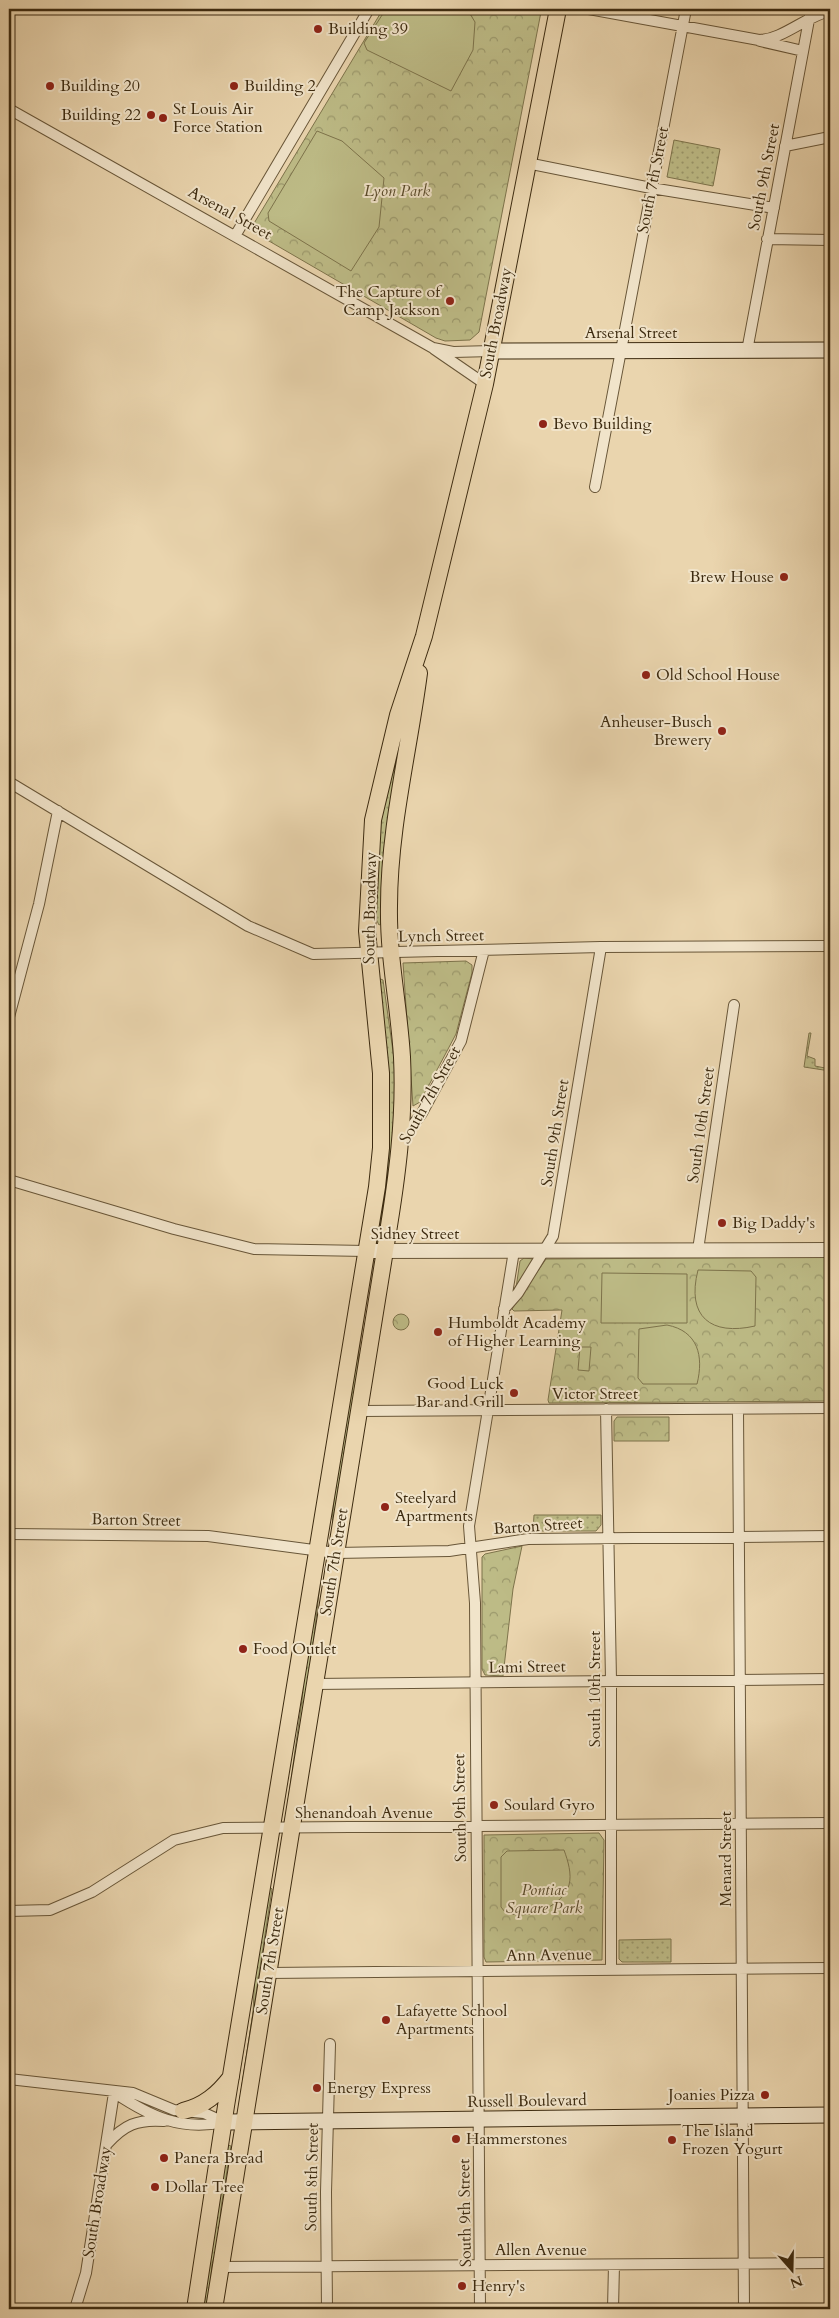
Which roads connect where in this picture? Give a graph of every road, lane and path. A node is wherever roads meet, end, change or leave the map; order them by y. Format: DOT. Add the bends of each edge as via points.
graph roads {
  1 [pos="370,9"];
  2 [pos="558,9"];
  3 [pos="589,9"];
  4 [pos="686,9"];
  5 [pos="830,11"];
  6 [pos="810,13"];
  7 [pos="683,26"];
  8 [pos="759,40"];
  9 [pos="803,50"];
  10 [pos="9,109"];
  11 [pos="830,137"];
  12 [pos="784,146"];
  13 [pos="527,162"];
  14 [pos="651,188"];
  15 [pos="774,208"];
  16 [pos="235,236"];
  17 [pos="767,239"];
  18 [pos="830,240"];
  19 [pos="433,348"];
  20 [pos="830,350"];
  21 [pos="492,351"];
  22 [pos="622,351"];
  23 [pos="747,351"];
  24 [pos="484,384"];
  25 [pos="595,487"];
  26 [pos="424,636"];
  27 [pos="9,782"];
  28 [pos="58,811"];
  29 [pos="830,946"];
  30 [pos="601,948"];
  31 [pos="484,950"];
  32 [pos="368,952"];
  33 [pos="390,952"];
  34 [pos="734,1005"];
  35 [pos="9,1017"];
  36 [pos="401,1140"];
  37 [pos="9,1180"];
  38 [pos="376,1187"];
  39 [pos="698,1250"];
  40 [pos="830,1250"];
  41 [pos="366,1251"];
  42 [pos="385,1251"];
  43 [pos="514,1251"];
  44 [pos="546,1251"];
  45 [pos="504,1309"];
  46 [pos="738,1408"];
  47 [pos="830,1408"];
  48 [pos="606,1409"];
  49 [pos="488,1410"];
  50 [pos="360,1411"];
  51 [pos="9,1534"];
  52 [pos="830,1536"];
  53 [pos="738,1537"];
  54 [pos="608,1538"];
  55 [pos="471,1547"];
  56 [pos="318,1551"];
  57 [pos="336,1553"];
  58 [pos="830,1679"];
  59 [pos="611,1680"];
  60 [pos="740,1680"];
  61 [pos="474,1683"];
  62 [pos="314,1684"];
  63 [pos="830,1823"];
  64 [pos="741,1824"];
  65 [pos="610,1825"];
  66 [pos="475,1827"];
  67 [pos="273,1828"];
  68 [pos="292,1829"];
  69 [pos="9,1911"];
  70 [pos="830,1968"];
  71 [pos="611,1969"];
  72 [pos="742,1969"];
  73 [pos="477,1971"];
  74 [pos="268,1973"];
  75 [pos="330,2044"];
  76 [pos="232,2077"];
  77 [pos="9,2079"];
  78 [pos="114,2093"];
  79 [pos="183,2111"];
  80 [pos="830,2115"];
  81 [pos="743,2116"];
  82 [pos="478,2119"];
  83 [pos="329,2120"];
  84 [pos="168,2121"];
  85 [pos="244,2121"];
  86 [pos="224,2122"];
  87 [pos="106,2145"];
  88 [pos="830,2263"];
  89 [pos="743,2264"];
  90 [pos="480,2265"];
  91 [pos="614,2265"];
  92 [pos="221,2267"];
  93 [pos="326,2267"];
  94 [pos="75,2309"];
  95 [pos="195,2309"];
  96 [pos="214,2309"];
  97 [pos="327,2309"];
  98 [pos="480,2309"];
  99 [pos="613,2309"];
  100 [pos="744,2309"];
  1 -- 16 [label="street"];
  2 -- 13 [label="main road, South Broadway"];
  3 -- 7 [label="street"];
  4 -- 7 [label="street, South 7th Street"];
  5 -- 6 [label="street"];
  6 -- 8 [label="street" via="768,39"];
  6 -- 9 [label="street, South 9th Street"];
  7 -- 8 [label="street"];
  7 -- 14 [label="street, South 7th Street"];
  8 -- 9 [label="street"];
  9 -- 12 [label="street, South 9th Street"];
  10 -- 16 [label="street, Arsenal Street"];
  11 -- 12 [label="street"];
  12 -- 15 [label="street, South 9th Street"];
  13 -- 14 [label="street"];
  13 -- 21 [label="main road, South Broadway"];
  14 -- 15 [label="street"];
  14 -- 22 [label="street, South 7th Street"];
  15 -- 17 [label="street, South 9th Street"];
  16 -- 19 [label="street, Arsenal Street"];
  17 -- 18 [label="street"];
  17 -- 23 [label="street, South 9th Street"];
  19 -- 21 [label="street, Arsenal Street" via="453,352"];
  19 -- 24 [label="street, Arsenal Street"];
  20 -- 23 [label="main road, Arsenal Street"];
  21 -- 22 [label="main road, Arsenal Street"];
  21 -- 24 [label="main road, South Broadway"];
  22 -- 23 [label="main road, Arsenal Street"];
  22 -- 25 [label="street, South 7th Street"];
  24 -- 26 [label="main road, South Broadway"];
  26 -- 32 [label="main road, South Broadway" via="398,715 373,820"];
  26 -- 33 [label="main road, South Broadway" via="392,854 388,905"];
  27 -- 28 [label="street, Lynch Street"];
  28 -- 32 [label="street, Lynch Street" via="248,926 312,954"];
  28 -- 35 [label="street" via="39,904"];
  29 -- 30 [label="street, Lynch Street"];
  30 -- 31 [label="street, Lynch Street"];
  30 -- 44 [label="street, South 9th Street" via="555,1230"];
  31 -- 33 [label="street, Lynch Street"];
  31 -- 36 [label="street, South 7th Street" via="461,1041 422,1113"];
  32 -- 33 [label="street, Lynch Street"];
  32 -- 38 [label="main road, South Broadway" via="381,1074 381,1148"];
  33 -- 36 [label="main road, South Broadway" via="402,1056"];
  34 -- 39 [label="street, South 10th Street"];
  36 -- 42 [label="main road, South 7th Street"];
  37 -- 41 [label="street, Sidney Street" via="254,1249"];
  38 -- 41 [label="main road, South 7th Street"];
  39 -- 40 [label="street, Sidney Street"];
  39 -- 44 [label="street, Sidney Street"];
  41 -- 42 [label="street, Sidney Street"];
  41 -- 56 [label="main road, South 7th Street"];
  42 -- 43 [label="street, Sidney Street"];
  42 -- 50 [label="main road, South 7th Street"];
  43 -- 44 [label="street, Sidney Street"];
  43 -- 45 [label="street, South 9th Street"];
  44 -- 45 [label="street, South 9th Street"];
  45 -- 49 [label="street, South 9th Street"];
  46 -- 47 [label="street, Victor Street"];
  46 -- 48 [label="street, Victor Street"];
  46 -- 53 [label="street, Menard Street"];
  48 -- 49 [label="street, Victor Street"];
  48 -- 54 [label="street, South 10th Street"];
  49 -- 50 [label="street, Victor Street"];
  49 -- 55 [label="street, South 9th Street" via="469,1526"];
  50 -- 57 [label="main road, South 7th Street"];
  51 -- 56 [label="street, Barton Street" via="208,1536"];
  52 -- 53 [label="street, Barton Street"];
  53 -- 54 [label="street, Barton Street"];
  53 -- 60 [label="street, Menard Street"];
  54 -- 55 [label="street, Barton Street" via="528,1539"];
  54 -- 59 [label="street, South 10th Street"];
  55 -- 57 [label="street, Barton Street" via="449,1551"];
  55 -- 61 [label="street, South 9th Street"];
  56 -- 57 [label="street, Barton Street"];
  56 -- 67 [label="main road, South 7th Street"];
  57 -- 62 [label="main road, South 7th Street"];
  58 -- 60 [label="street, Lami Street"];
  59 -- 60 [label="street, Lami Street"];
  59 -- 61 [label="street, Lami Street"];
  59 -- 65 [label="street, South 10th Street"];
  60 -- 64 [label="street, Menard Street"];
  61 -- 62 [label="street, Lami Street"];
  61 -- 66 [label="street, South 9th Street"];
  62 -- 68 [label="main road, South 7th Street"];
  63 -- 64 [label="street, Shenandoah Avenue"];
  64 -- 65 [label="street, Shenandoah Avenue"];
  64 -- 72 [label="street, Menard Street"];
  65 -- 66 [label="street, Shenandoah Avenue"];
  65 -- 71 [label="street, South 10th Street"];
  66 -- 68 [label="street, Shenandoah Avenue"];
  66 -- 73 [label="street, South 9th Street"];
  67 -- 68 [label="street, Shenandoah Avenue"];
  67 -- 69 [label="street, Shenandoah Avenue" via="223,1828 189,1835 169,1843 92,1892 50,1910"];
  67 -- 76 [label="main road, South 7th Street"];
  68 -- 74 [label="main road, South 7th Street"];
  70 -- 72 [label="street, Ann Avenue"];
  71 -- 72 [label="street, Ann Avenue"];
  71 -- 73 [label="street, Ann Avenue"];
  72 -- 81 [label="street, Menard Street"];
  73 -- 74 [label="street, Ann Avenue"];
  73 -- 82 [label="street, South 9th Street"];
  74 -- 85 [label="main road, South 7th Street"];
  75 -- 83 [label="street, South 8th Street"];
  76 -- 79 [label="main road" via="206,2102"];
  76 -- 86 [label="main road, South 7th Street"];
  77 -- 78 [label="street, Russell Boulevard"];
  78 -- 79 [label="street, Russell Boulevard" via="134,2093"];
  78 -- 84 [label="street, Russell Boulevard"];
  78 -- 87 [label="street, South Broadway"];
  79 -- 86 [label="street, Russell Boulevard" via="204,2113"];
  80 -- 81 [label="main road, Russell Boulevard"];
  81 -- 82 [label="main road, Russell Boulevard"];
  81 -- 89 [label="street, Menard Street"];
  82 -- 83 [label="main road, Russell Boulevard"];
  82 -- 90 [label="street, South 9th Street"];
  83 -- 85 [label="main road, Russell Boulevard"];
  83 -- 93 [label="street, South 8th Street"];
  84 -- 86 [label="street, Russell Boulevard" via="191,2125"];
  84 -- 87 [label="street" via="130,2124 120,2129"];
  85 -- 86 [label="main road, Russell Boulevard"];
  85 -- 92 [label="main road, South 7th Street"];
  86 -- 95 [label="main road, South 7th Street"];
  87 -- 94 [label="street, South Broadway" via="86,2273"];
  88 -- 89 [label="street, Allen Avenue"];
  89 -- 91 [label="street, Allen Avenue"];
  89 -- 100 [label="street, Menard Street"];
  90 -- 91 [label="street, Allen Avenue"];
  90 -- 93 [label="street, Allen Avenue"];
  90 -- 98 [label="street, South 9th Street"];
  91 -- 99 [label="street"];
  92 -- 93 [label="street, Allen Avenue"];
  92 -- 96 [label="main road, South 7th Street"];
  93 -- 97 [label="street, South 8th Street"];
}
